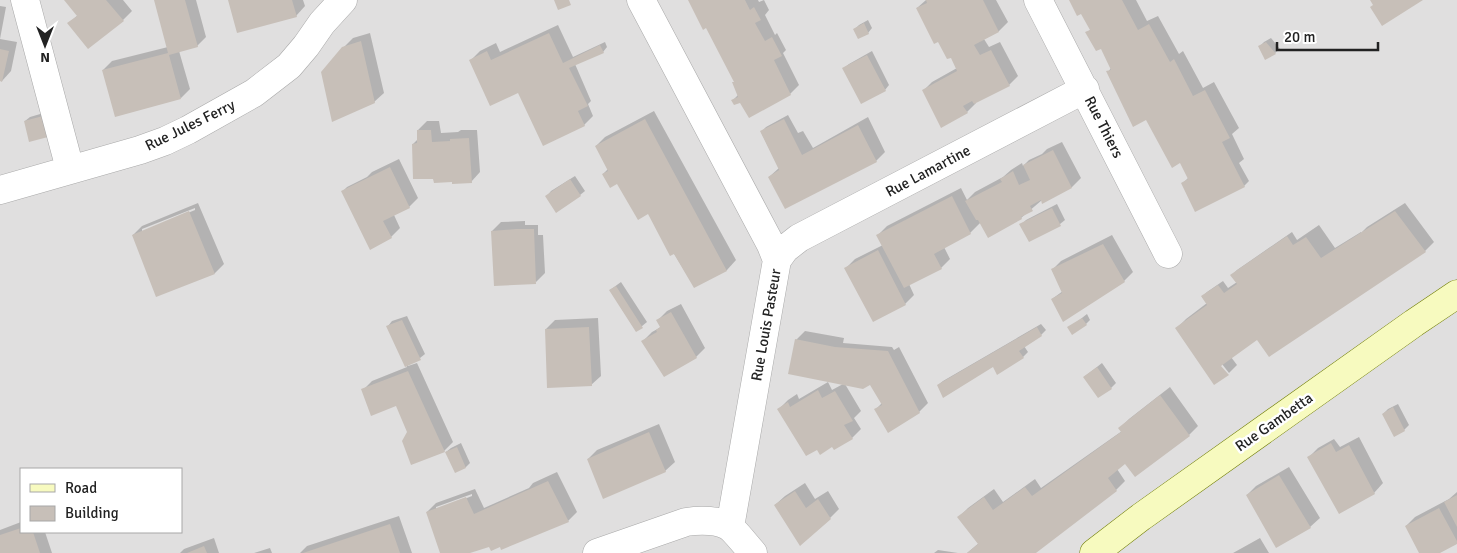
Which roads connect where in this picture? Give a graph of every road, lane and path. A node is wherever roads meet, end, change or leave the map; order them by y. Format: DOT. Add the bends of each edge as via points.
graph roads {
  1 [pos="25,0"];
  2 [pos="642,0"];
  3 [pos="1038,0"];
  4 [pos="341,1"];
  5 [pos="1085,89"];
  6 [pos="70,169"];
  7 [pos="0,190"];
  8 [pos="1168,254"];
  9 [pos="777,260"];
  10 [pos="1457,294"];
  11 [pos="730,527"];
  12 [pos="597,553"];
  13 [pos="752,553"];
  14 [pos="1094,553"];
  1 -- 6 [label="street"];
  2 -- 9 [label="street, Rue Louis Pasteur"];
  3 -- 5 [label="street, Rue Thiers"];
  4 -- 6 [label="street, Rue Jules Ferry" via="289,66 254,93 165,141"];
  5 -- 8 [label="street, Rue Thiers"];
  5 -- 9 [label="street, Rue Lamartine" via="799,238"];
  6 -- 7 [label="street, Rue Jules Ferry"];
  9 -- 11 [label="street, Rue Louis Pasteur"];
  10 -- 14 [label="street, Rue Gambetta"];
  11 -- 12 [label="street" via="699,520 686,522"];
  11 -- 13 [label="street"];
}
